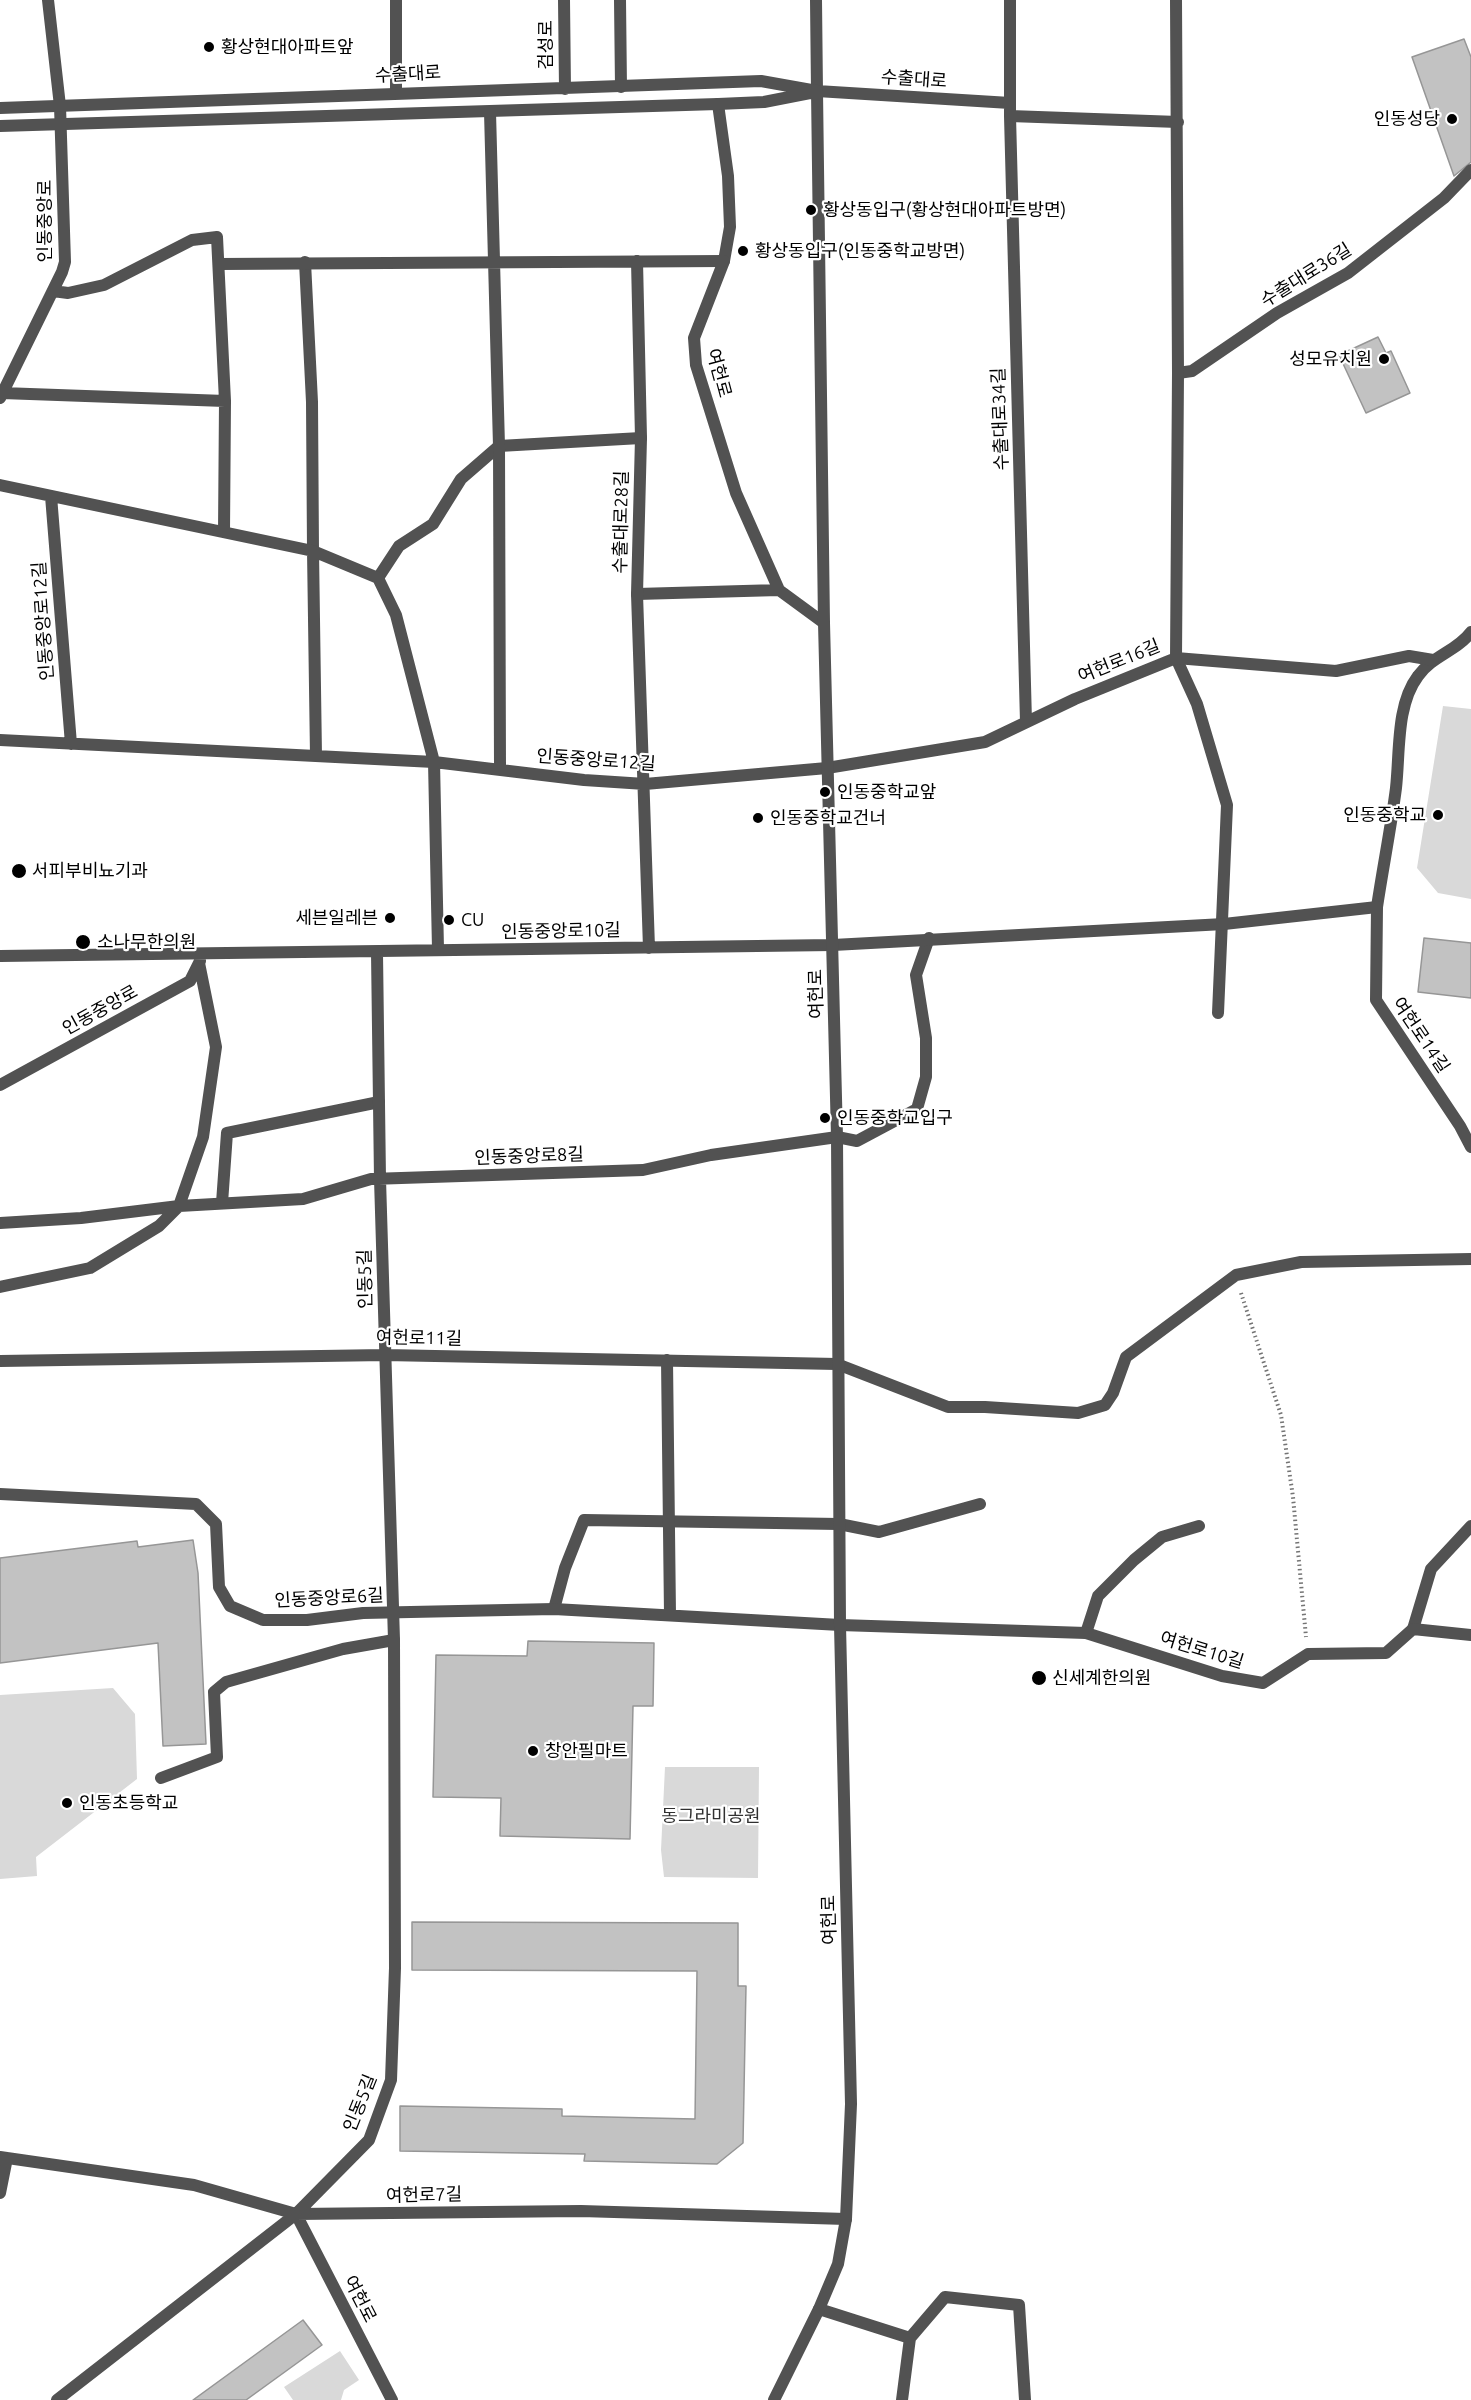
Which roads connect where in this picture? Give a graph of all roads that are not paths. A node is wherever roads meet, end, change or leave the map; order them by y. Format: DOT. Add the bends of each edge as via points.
graph roads {
  1 [pos="48,0"];
  2 [pos="396,0"];
  3 [pos="564,0"];
  4 [pos="620,0"];
  5 [pos="816,0"];
  6 [pos="1010,0"];
  7 [pos="1176,0"];
  8 [pos="621,87"];
  9 [pos="565,89"];
  10 [pos="817,91"];
  11 [pos="396,93"];
  12 [pos="1010,103"];
  13 [pos="718,104"];
  14 [pos="60,106"];
  15 [pos="0,108"];
  16 [pos="490,112"];
  17 [pos="1010,116"];
  18 [pos="1178,122"];
  19 [pos="61,125"];
  20 [pos="0,126"];
  21 [pos="1471,170"];
  22 [pos="495,261"];
  23 [pos="637,261"];
  24 [pos="724,261"];
  25 [pos="305,262"];
  26 [pos="219,264"];
  27 [pos="53,291"];
  28 [pos="1178,373"];
  29 [pos="1,396"];
  30 [pos="225,401"];
  31 [pos="641,438"];
  32 [pos="499,446"];
  33 [pos="0,485"];
  34 [pos="51,496"];
  35 [pos="224,532"];
  36 [pos="313,551"];
  37 [pos="378,578"];
  38 [pos="779,590"];
  39 [pos="637,594"];
  40 [pos="824,623"];
  41 [pos="1471,632"];
  42 [pos="1176,658"];
  43 [pos="1433,660"];
  44 [pos="1026,722"];
  45 [pos="0,740"];
  46 [pos="71,744"];
  47 [pos="316,756"];
  48 [pos="434,762"];
  49 [pos="827,768"];
  50 [pos="500,770"];
  51 [pos="645,784"];
  52 [pos="1377,907"];
  53 [pos="1224,924"];
  54 [pos="929,938"];
  55 [pos="832,945"];
  56 [pos="649,948"];
  57 [pos="438,949"];
  58 [pos="377,953"];
  59 [pos="0,956"];
  60 [pos="202,959"];
  61 [pos="1218,1014"];
  62 [pos="0,1085"];
  63 [pos="379,1102"];
  64 [pos="837,1137"];
  65 [pos="1471,1147"];
  66 [pos="380,1179"];
  67 [pos="222,1203"];
  68 [pos="179,1206"];
  69 [pos="0,1223"];
  70 [pos="1471,1259"];
  71 [pos="0,1287"];
  72 [pos="385,1355"];
  73 [pos="667,1360"];
  74 [pos="0,1361"];
  75 [pos="837,1364"];
  76 [pos="0,1494"];
  77 [pos="980,1504"];
  78 [pos="669,1521"];
  79 [pos="839,1524"];
  80 [pos="1199,1526"];
  81 [pos="1471,1526"];
  82 [pos="554,1609"];
  83 [pos="392,1612"];
  84 [pos="670,1615"];
  85 [pos="840,1625"];
  86 [pos="1413,1629"];
  87 [pos="1086,1633"];
  88 [pos="1471,1635"];
  89 [pos="394,1640"];
  90 [pos="161,1778"];
  91 [pos="4,2158"];
  92 [pos="0,2193"];
  93 [pos="296,2214"];
  94 [pos="846,2219"];
  95 [pos="819,2309"];
  96 [pos="910,2338"];
  97 [pos="57,2400"];
  98 [pos="392,2400"];
  99 [pos="774,2400"];
  100 [pos="902,2400"];
  101 [pos="1025,2400"];
  1 -- 14 [label="street, 인동중앙로"];
  2 -- 11 [label="street"];
  3 -- 9 [label="street, 검성로"];
  4 -- 8 [label="street"];
  5 -- 10 [label="street, 여헌로"];
  6 -- 12 [label="street, 수출대로34길"];
  7 -- 18 [label="street"];
  8 -- 9 [label="street, 수출대로"];
  8 -- 10 [label="street, 수출대로" via="761,81"];
  9 -- 11 [label="street, 수출대로"];
  10 -- 12 [label="street, 수출대로"];
  10 -- 13 [label="street, 수출대로" via="764,102"];
  10 -- 40 [label="street, 여헌로"];
  11 -- 14 [label="street, 수출대로"];
  12 -- 17 [label="street, 수출대로34길"];
  13 -- 16 [label="street, 수출대로"];
  13 -- 24 [label="street, 여헌로" via="730,227"];
  14 -- 15 [label="street, 수출대로"];
  14 -- 19 [label="street, 인동중앙로"];
  16 -- 19 [label="street, 수출대로"];
  16 -- 22 [label="street"];
  17 -- 18 [label="street"];
  17 -- 44 [label="street, 수출대로34길"];
  18 -- 28 [label="street"];
  19 -- 20 [label="street, 수출대로"];
  19 -- 27 [label="street, 인동중앙로" via="65,252 62,272"];
  21 -- 28 [label="street, 수출대로36길" via="1444,198 1348,273 1277,313 1192,371"];
  22 -- 23 [label="street"];
  22 -- 25 [label="street"];
  22 -- 32 [label="street"];
  23 -- 24 [label="street"];
  23 -- 31 [label="street, 수출대로28길"];
  24 -- 38 [label="street, 여헌로" via="693,348 736,493"];
  25 -- 26 [label="street"];
  25 -- 36 [label="street" via="312,402"];
  26 -- 27 [label="street" via="217,237 192,240 104,285 68,293"];
  26 -- 30 [label="street"];
  27 -- 29 [label="street, 인동중앙로"];
  28 -- 42 [label="street"];
  29 -- 30 [label="street, 인동중앙로"];
  30 -- 35 [label="street"];
  31 -- 32 [label="street"];
  31 -- 39 [label="street, 수출대로28길"];
  32 -- 37 [label="street" via="461,479 433,524 399,546"];
  32 -- 50 [label="street"];
  33 -- 34 [label="street"];
  34 -- 35 [label="street"];
  34 -- 46 [label="street, 인동중앙로12길"];
  35 -- 36 [label="street"];
  36 -- 37 [label="street"];
  36 -- 47 [label="street"];
  37 -- 48 [label="street" via="396,615"];
  38 -- 39 [label="street"];
  38 -- 40 [label="street, 여헌로"];
  39 -- 51 [label="street, 수출대로28길"];
  40 -- 49 [label="street, 여헌로"];
  41 -- 43 [label="street, 여헌로14길" via="1464,641"];
  42 -- 43 [label="street, 여헌로16길" via="1336,671 1409,656"];
  42 -- 44 [label="street, 여헌로16길"];
  42 -- 53 [label="street" via="1197,704 1227,805"];
  43 -- 52 [label="street, 여헌로14길" via="1417,676 1405,699"];
  44 -- 49 [label="street, 여헌로16길" via="986,742"];
  45 -- 46 [label="street, 인동중앙로12길"];
  46 -- 47 [label="street, 인동중앙로12길"];
  47 -- 48 [label="street, 인동중앙로12길"];
  48 -- 50 [label="street, 인동중앙로12길"];
  48 -- 57 [label="street"];
  49 -- 51 [label="street, 인동중앙로12길"];
  49 -- 55 [label="street, 여헌로"];
  50 -- 51 [label="street, 인동중앙로12길"];
  51 -- 56 [label="street"];
  52 -- 53 [label="street"];
  52 -- 65 [label="street, 여헌로14길" via="1376,1000"];
  53 -- 54 [label="street"];
  53 -- 61 [label="street"];
  54 -- 55 [label="street"];
  54 -- 64 [label="street" via="916,975 926,1038 926,1077 917,1109 857,1142"];
  55 -- 56 [label="street, 인동중앙로10길"];
  55 -- 64 [label="street, 여헌로"];
  56 -- 57 [label="street, 인동중앙로10길"];
  57 -- 58 [label="street, 인동중앙로10길"];
  58 -- 60 [label="street, 인동중앙로10길"];
  58 -- 63 [label="street, 인동5길"];
  59 -- 60 [label="street, 인동중앙로10길"];
  60 -- 62 [label="street, 인동중앙로" via="190,981"];
  60 -- 68 [label="street" via="216,1047 203,1137"];
  63 -- 66 [label="street, 인동5길"];
  63 -- 67 [label="street" via="226,1132"];
  64 -- 66 [label="street, 인동중앙로8길" via="711,1155 643,1170"];
  64 -- 75 [label="street, 여헌로"];
  66 -- 67 [label="street, 인동중앙로8길" via="303,1199"];
  66 -- 72 [label="street, 인동5길"];
  67 -- 68 [label="street, 인동중앙로8길"];
  68 -- 69 [label="street, 인동중앙로8길"];
  68 -- 71 [label="street" via="159,1226 90,1268"];
  70 -- 75 [label="street" via="1301,1262 1236,1275 1126,1357 1105,1405 1078,1413 948,1407"];
  72 -- 73 [label="street, 여헌로11길"];
  72 -- 74 [label="street, 여헌로11길"];
  72 -- 83 [label="street, 인동5길"];
  73 -- 75 [label="street, 여헌로11길"];
  73 -- 78 [label="street"];
  75 -- 79 [label="street, 여헌로"];
  76 -- 83 [label="street, 인동중앙로6길" via="196,1504 216,1524 219,1587 230,1606 263,1620"];
  77 -- 79 [label="street" via="879,1533"];
  78 -- 79 [label="street"];
  78 -- 82 [label="street" via="584,1520"];
  78 -- 84 [label="street"];
  79 -- 85 [label="street, 여헌로"];
  80 -- 87 [label="street" via="1162,1537 1134,1560 1098,1596"];
  81 -- 86 [label="street" via="1431,1569"];
  82 -- 83 [label="street, 인동중앙로6길"];
  82 -- 84 [label="street, 인동중앙로6길"];
  83 -- 89 [label="street, 인동5길"];
  84 -- 85 [label="street, 인동중앙로6길"];
  85 -- 87 [label="street, 여헌로10길"];
  85 -- 94 [label="street, 여헌로" via="851,2104"];
  86 -- 87 [label="street, 여헌로10길" via="1386,1653 1308,1654 1263,1683 1245,1682"];
  86 -- 88 [label="street"];
  89 -- 90 [label="street" via="343,1649 226,1682 214,1692 218,1757"];
  89 -- 93 [label="street, 인동5길" via="391,2080 369,2140"];
  91 -- 92 [label="street, 여헌로7길"];
  91 -- 93 [label="street, 여헌로7길" via="194,2186"];
  93 -- 94 [label="street, 여헌로7길" via="581,2211"];
  93 -- 97 [label="street, 인동5길"];
  93 -- 98 [label="street, 여헌로"];
  94 -- 95 [label="street, 여헌로" via="838,2264"];
  95 -- 96 [label="street"];
  95 -- 99 [label="street, 여헌로"];
  96 -- 100 [label="street"];
  96 -- 101 [label="street" via="945,2297 1019,2305"];
}
